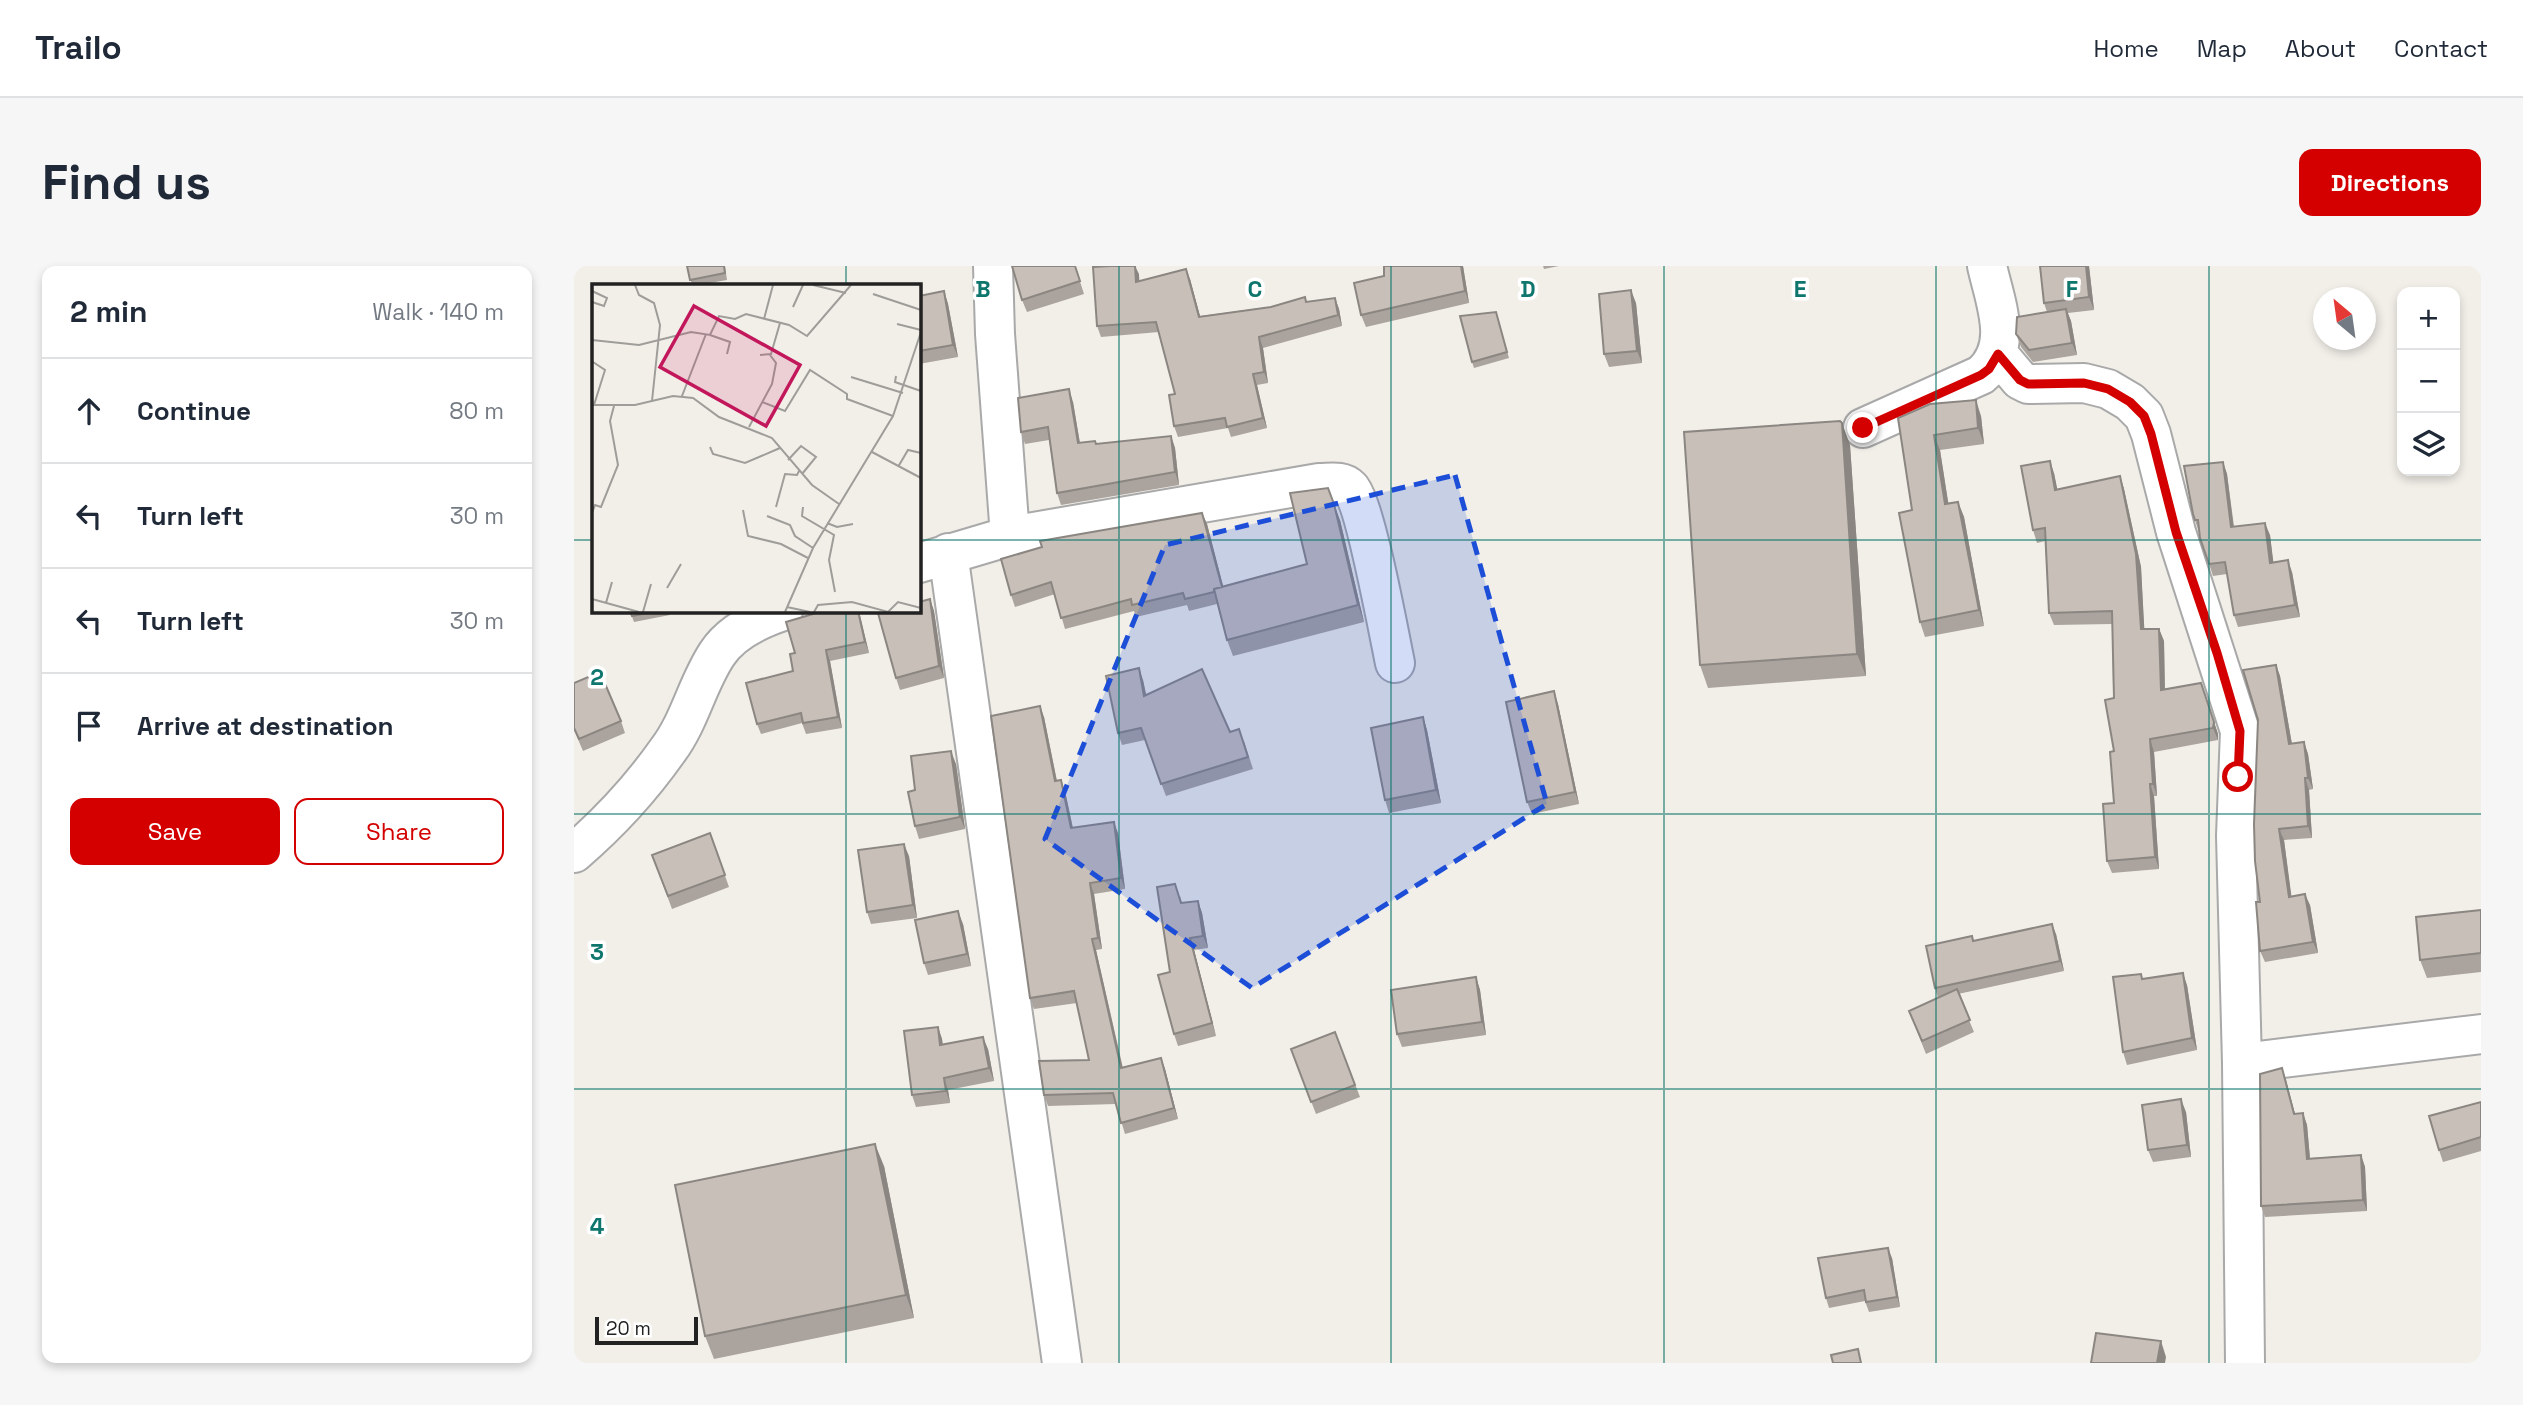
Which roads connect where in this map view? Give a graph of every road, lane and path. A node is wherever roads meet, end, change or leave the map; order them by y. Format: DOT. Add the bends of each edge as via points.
graph roads {
  1 [pos="993,266"];
  2 [pos="1987,266"];
  3 [pos="1998,354"];
  4 [pos="1863,428"];
  5 [pos="1010,536"];
  6 [pos="933,558"];
  7 [pos="780,612"];
  8 [pos="1395,663"];
  9 [pos="574,853"];
  10 [pos="2481,1034"];
  11 [pos="2242,1063"];
  12 [pos="1062,1363"];
  13 [pos="2245,1363"];
  1 -- 5 [label="street"];
  2 -- 3 [label="street" via="2001,329"];
  3 -- 4 [label="street" via="1981,375"];
  3 -- 11 [label="street" via="2028,384 2084,383 2108,389 2144,416 2151,434 2176,532 2240,731 2236,836"];
  5 -- 6 [label="street"];
  5 -- 8 [label="street" via="1340,482 1352,490 1362,514"];
  6 -- 12 [label="street"];
  7 -- 9 [label="street" via="729,640 716,654 669,750 629,799"];
  10 -- 11 [label="street"];
  11 -- 13 [label="street"];
}
